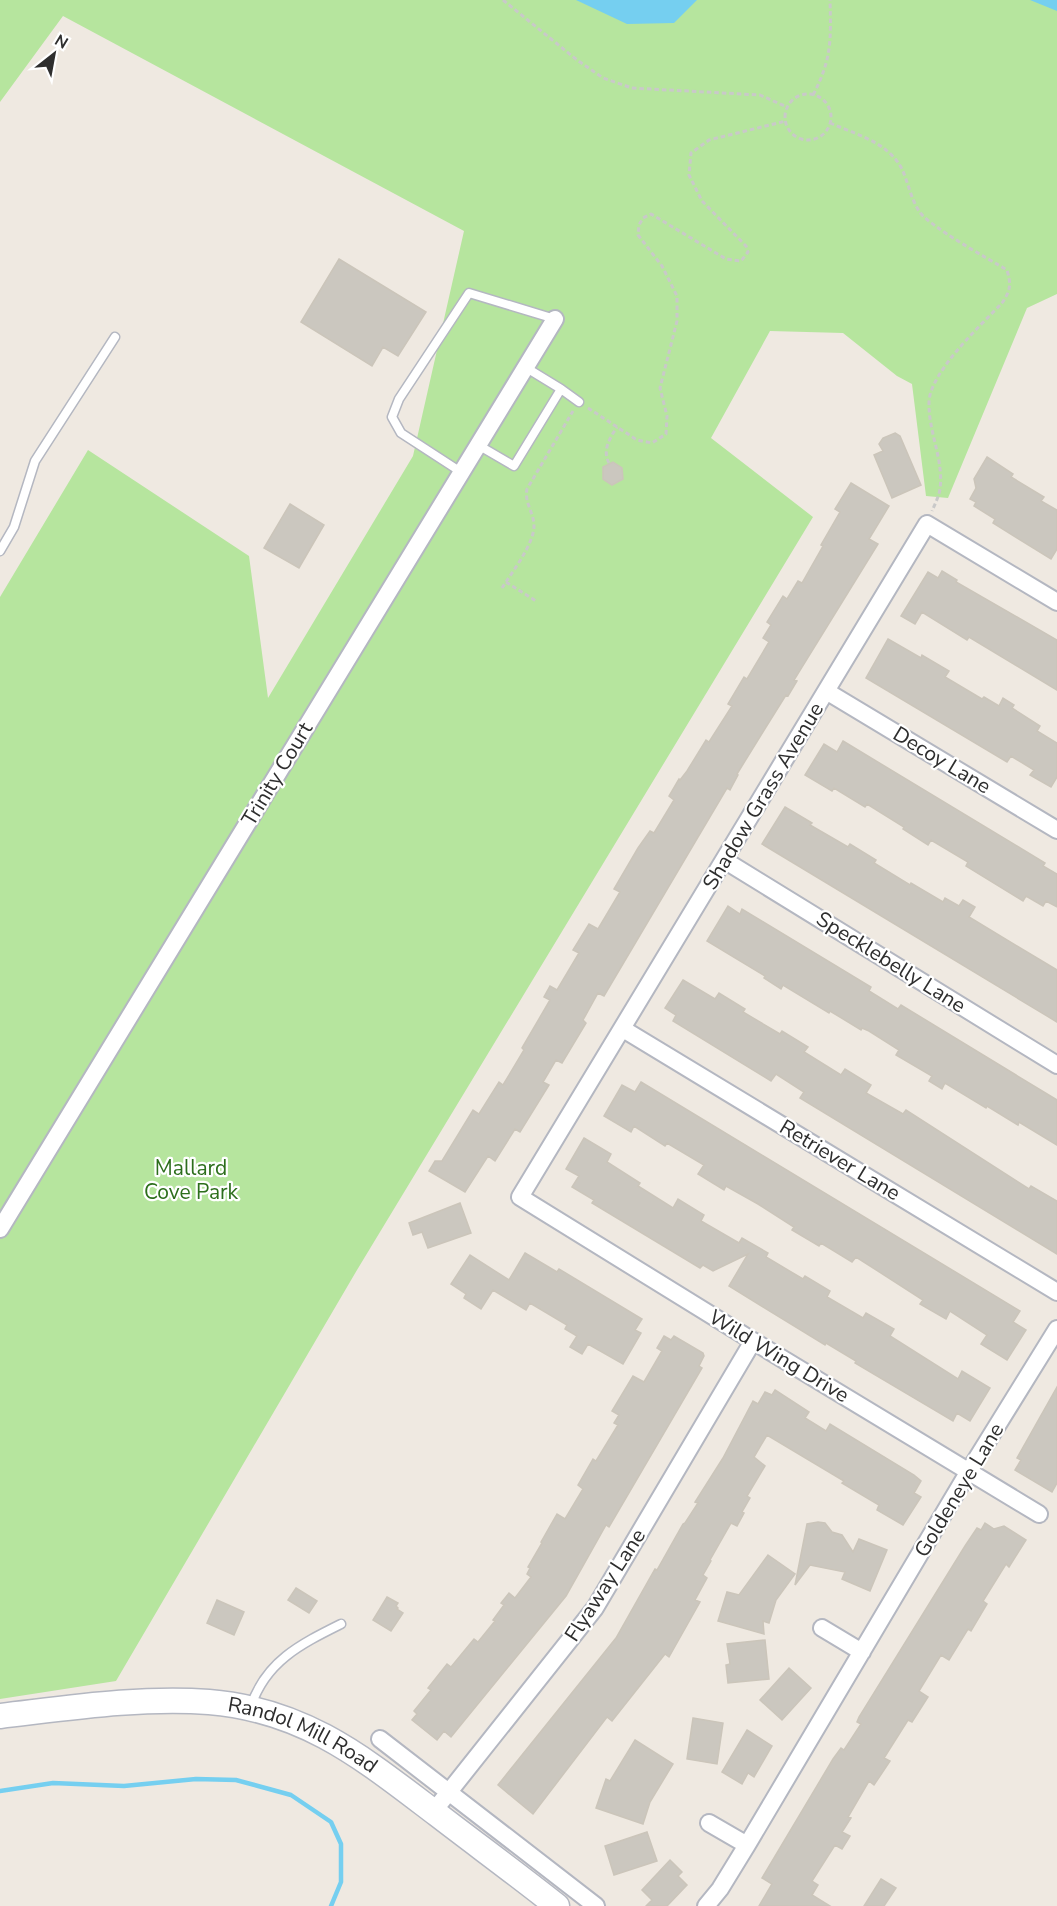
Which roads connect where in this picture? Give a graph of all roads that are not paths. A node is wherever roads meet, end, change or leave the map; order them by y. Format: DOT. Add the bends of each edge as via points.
graph roads {
  1 [pos="555,319"];
  2 [pos="115,338"];
  3 [pos="525,367"];
  4 [pos="561,389"];
  5 [pos="579,402"];
  6 [pos="478,445"];
  7 [pos="461,472"];
  8 [pos="0,550"];
  9 [pos="1057,602"];
  10 [pos="826,691"];
  11 [pos="1057,830"];
  12 [pos="724,860"];
  13 [pos="623,1029"];
  14 [pos="1057,1065"];
  15 [pos="520,1197"];
  16 [pos="0,1228"];
  17 [pos="1057,1292"];
  18 [pos="1057,1329"];
  19 [pos="753,1341"];
  20 [pos="969,1471"];
  21 [pos="1040,1514"];
  22 [pos="341,1624"];
  23 [pos="822,1628"];
  24 [pos="862,1652"];
  25 [pos="250,1709"];
  26 [pos="0,1716"];
  27 [pos="380,1739"];
  28 [pos="448,1792"];
  29 [pos="434,1812"];
  30 [pos="709,1823"];
  31 [pos="747,1845"];
  32 [pos="557,1906"];
  33 [pos="596,1906"];
  34 [pos="706,1906"];
  1 -- 3 [label="street, Trinity Court"];
  1 -- 7 [label="lane" via="469,292 399,399 392,417 401,433"];
  2 -- 8 [label="lane" via="35,461 14,527"];
  3 -- 4 [label="lane"];
  3 -- 6 [label="street, Trinity Court"];
  4 -- 5 [label="lane"];
  4 -- 6 [label="lane" via="514,466"];
  6 -- 7 [label="street, Trinity Court"];
  7 -- 16 [label="street, Trinity Court"];
  9 -- 10 [label="street, Shadow Grass Avenue" via="927,524"];
  10 -- 11 [label="street, Decoy Lane"];
  10 -- 12 [label="street, Shadow Grass Avenue"];
  12 -- 13 [label="street, Shadow Grass Avenue"];
  12 -- 14 [label="street, Specklebelly Lane"];
  13 -- 15 [label="street, Shadow Grass Avenue"];
  13 -- 17 [label="street, Retriever Lane"];
  15 -- 19 [label="street, Wild Wing Drive"];
  18 -- 20 [label="street, Goldeneye Lane"];
  19 -- 20 [label="street, Wild Wing Drive"];
  19 -- 28 [label="street, Flyaway Lane" via="595,1608"];
  20 -- 21 [label="street, Wild Wing Drive"];
  20 -- 24 [label="street, Goldeneye Lane"];
  22 -- 25 [label="lane" via="303,1643 280,1661 257,1690"];
  23 -- 24 [label="street"];
  24 -- 31 [label="street, Goldeneye Lane"];
  25 -- 26 [label="main road, Randol Mill Road" via="210,1702 156,1701"];
  25 -- 29 [label="main road, Randol Mill Road" via="314,1730 363,1758"];
  27 -- 28 [label="street, Randol Mill Road"];
  28 -- 29 [label="street, Flyaway Lane"];
  28 -- 33 [label="street, Randol Mill Road"];
  29 -- 32 [label="main road, Randol Mill Road"];
  30 -- 31 [label="street"];
  31 -- 34 [label="street, Goldeneye Lane"];
}
